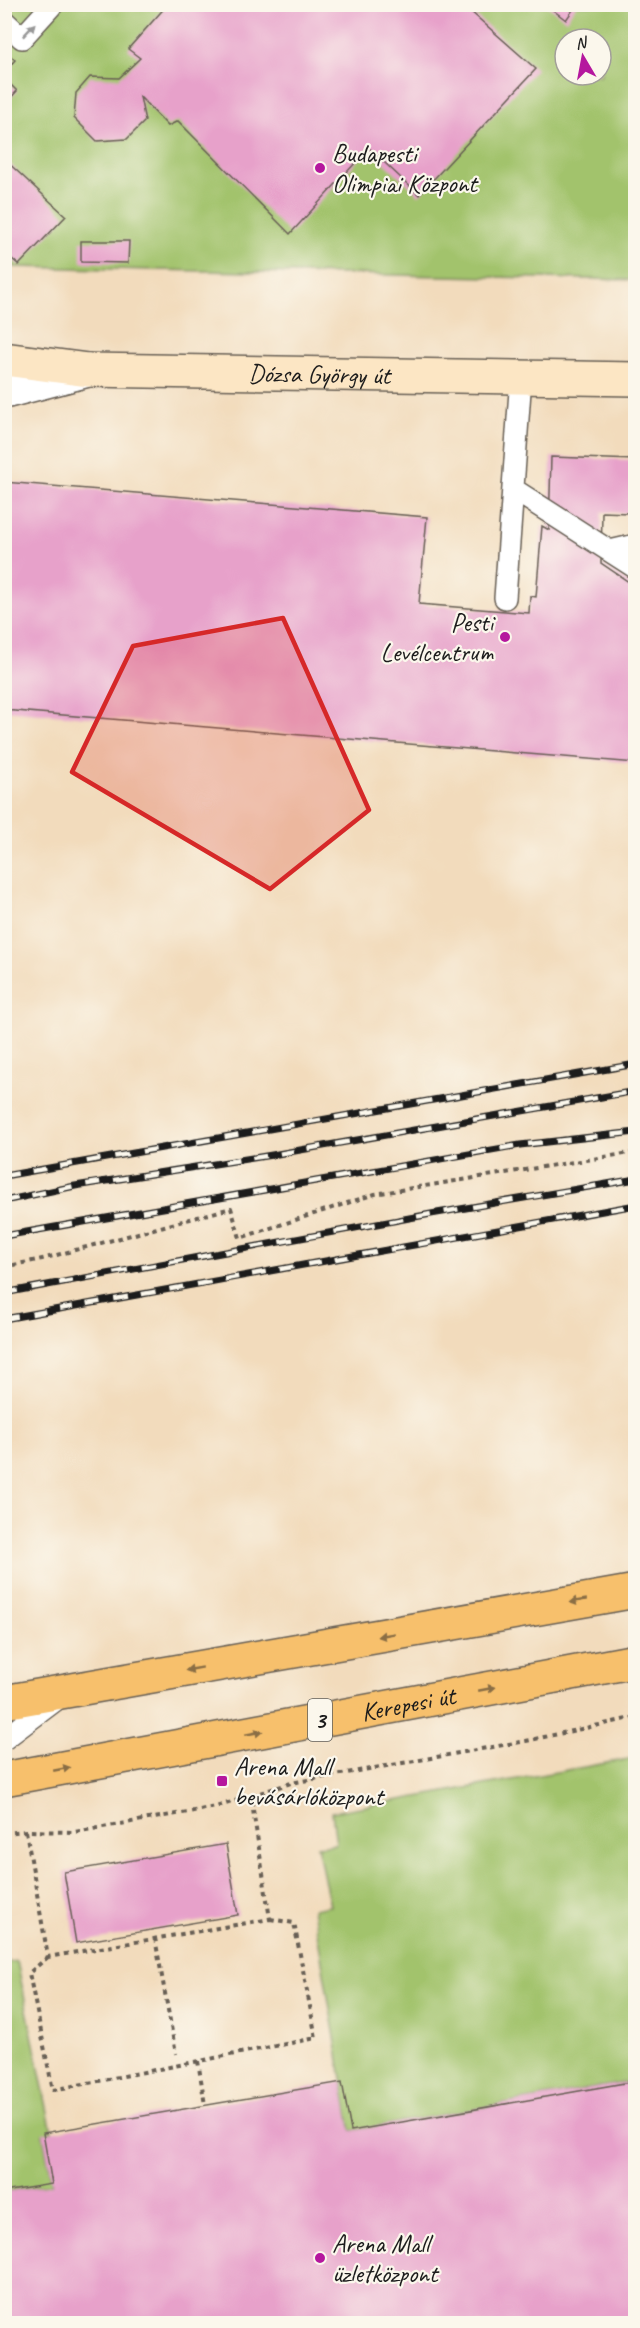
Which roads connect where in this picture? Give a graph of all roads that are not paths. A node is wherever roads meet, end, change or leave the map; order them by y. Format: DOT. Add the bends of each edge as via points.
graph roads {
  1 [pos="53,4"];
  2 [pos="4,21"];
  3 [pos="4,359"];
  4 [pos="88,370"];
  5 [pos="521,377"];
  6 [pos="636,379"];
  7 [pos="4,392"];
  8 [pos="513,489"];
  9 [pos="636,545"];
  10 [pos="610,551"];
  11 [pos="636,568"];
  12 [pos="505,598"];
  13 [pos="636,1591"];
  14 [pos="636,1661"];
  15 [pos="67,1692"];
  16 [pos="4,1702"];
  17 [pos="4,1738"];
  18 [pos="4,1779"];
  2 -- 1 [label="lane, one-way" via="22,38"];
  3 -- 4 [label="main road, Dózsa György út"];
  4 -- 5 [label="main road, Dózsa György út"];
  4 -- 7 [label="street"];
  5 -- 6 [label="main road, Dózsa György út"];
  5 -- 8 [label="lane"];
  8 -- 10 [label="lane"];
  8 -- 12 [label="lane"];
  9 -- 10 [label="lane"];
  10 -- 11 [label="lane"];
  13 -- 15 [label="main road, one-way"];
  18 -- 14 [label="main road, Kerepesi út / 3, one-way"];
  15 -- 16 [label="main road"];
  15 -- 17 [label="lane"];
}
